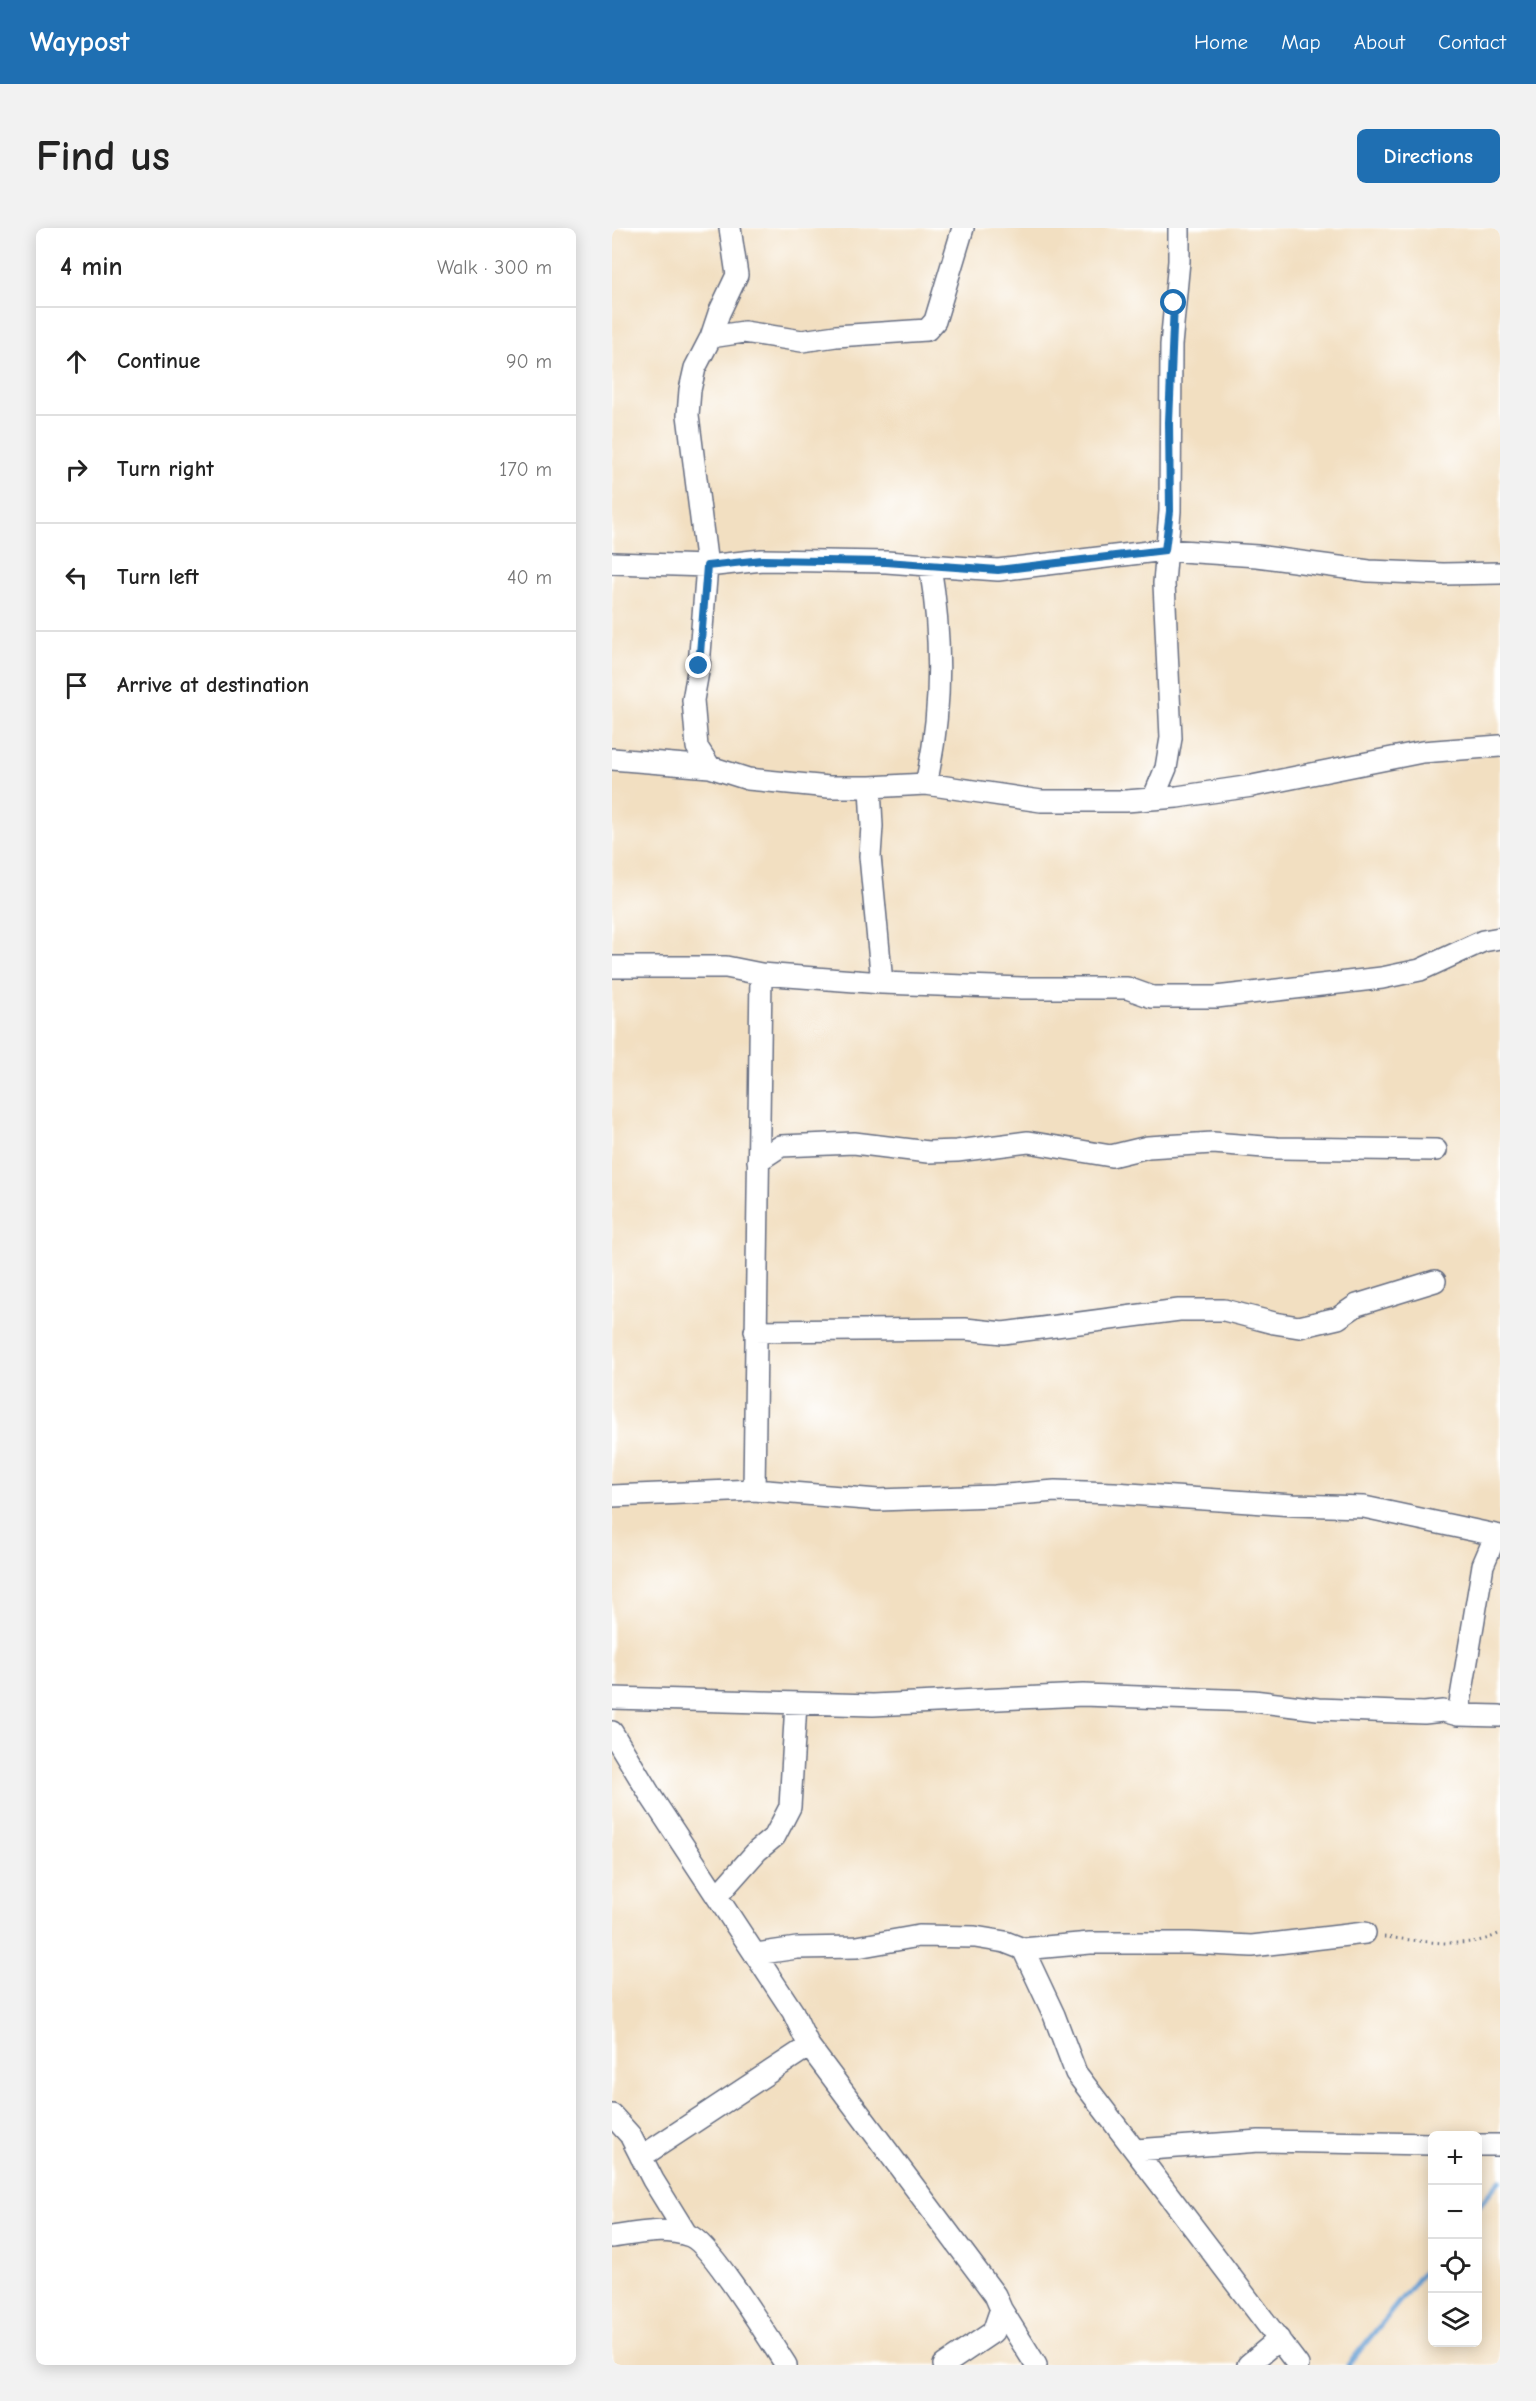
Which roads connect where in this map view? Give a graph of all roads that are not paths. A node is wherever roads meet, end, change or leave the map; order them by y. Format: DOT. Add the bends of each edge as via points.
graph roads {
  1 [pos="729,228"];
  2 [pos="963,228"];
  3 [pos="1179,228"];
  4 [pos="711,337"];
  5 [pos="1165,550"];
  6 [pos="612,563"];
  7 [pos="707,566"];
  8 [pos="930,566"];
  9 [pos="1500,573"];
  10 [pos="1500,746"];
  11 [pos="612,759"];
  12 [pos="710,767"];
  13 [pos="926,784"];
  14 [pos="870,787"];
  15 [pos="1153,799"];
  16 [pos="1500,938"];
  17 [pos="612,967"];
  18 [pos="761,974"];
  19 [pos="882,983"];
  20 [pos="1436,1150"];
  21 [pos="758,1161"];
  22 [pos="1435,1281"];
  23 [pos="755,1331"];
  24 [pos="754,1490"];
  25 [pos="612,1496"];
  26 [pos="1500,1536"];
  27 [pos="612,1698"];
  28 [pos="796,1703"];
  29 [pos="1458,1715"];
  30 [pos="1500,1716"];
  31 [pos="612,1732"];
  32 [pos="717,1896"];
  33 [pos="1360,1933"];
  34 [pos="1023,1949"];
  35 [pos="756,1954"];
  36 [pos="809,2046"];
  37 [pos="612,2115"];
  38 [pos="1428,2144"];
  39 [pos="1482,2145"];
  40 [pos="1500,2145"];
  41 [pos="1136,2150"];
  42 [pos="641,2157"];
  43 [pos="687,2235"];
  44 [pos="612,2237"];
  45 [pos="1001,2309"];
  46 [pos="1279,2339"];
  47 [pos="786,2365"];
  48 [pos="944,2365"];
  49 [pos="1036,2365"];
  50 [pos="1248,2365"];
  51 [pos="1298,2365"];
  1 -- 4 [label="street" via="737,275"];
  2 -- 4 [label="street" via="935,321 927,330 802,342 744,332"];
  3 -- 5 [label="street" via="1171,345 1170,511"];
  4 -- 7 [label="street" via="695,368 688,415"];
  5 -- 8 [label="street" via="998,570"];
  5 -- 9 [label="street" via="1257,556 1369,571"];
  5 -- 15 [label="street" via="1171,738 1166,768"];
  6 -- 7 [label="street"];
  7 -- 8 [label="street" via="762,560"];
  7 -- 12 [label="street" via="693,700 697,747"];
  8 -- 13 [label="street" via="939,665"];
  10 -- 15 [label="street" via="1422,752 1252,786"];
  11 -- 12 [label="street"];
  12 -- 14 [label="street" via="748,779"];
  13 -- 14 [label="street"];
  13 -- 15 [label="street" via="1041,801"];
  14 -- 19 [label="street" via="870,856"];
  16 -- 19 [label="street" via="1483,941 1420,970 1382,978 1216,997 1152,997 1127,988"];
  17 -- 18 [label="street" via="726,967"];
  18 -- 19 [label="street"];
  18 -- 21 [label="street"];
  20 -- 21 [label="street" via="1213,1143 1148,1147 1111,1156 1028,1142 928,1152 842,1143 781,1146"];
  21 -- 23 [label="street"];
  22 -- 23 [label="street" via="1357,1305 1338,1318 1299,1327 1224,1310 1179,1310 1003,1333 965,1329"];
  23 -- 24 [label="street"];
  24 -- 25 [label="street"];
  24 -- 26 [label="street" via="878,1500 1055,1491 1364,1507"];
  26 -- 29 [label="street" via="1491,1544 1483,1565"];
  27 -- 28 [label="street"];
  28 -- 29 [label="street" via="873,1706 1083,1695 1253,1701 1318,1709 1443,1711"];
  28 -- 32 [label="street" via="789,1807 775,1836"];
  29 -- 30 [label="street"];
  31 -- 32 [label="street"];
  32 -- 35 [label="street"];
  33 -- 34 [label="street" via="1252,1946 1090,1943"];
  34 -- 35 [label="street" via="975,1937 919,1936 857,1947 797,1948"];
  34 -- 41 [label="street" via="1076,2073"];
  35 -- 36 [label="street" via="793,2012"];
  36 -- 42 [label="street"];
  36 -- 45 [label="street" via="995,2295"];
  37 -- 42 [label="street" via="630,2135"];
  38 -- 41 [label="street" via="1259,2141"];
  39 -- 40 [label="street"];
  41 -- 46 [label="street"];
  42 -- 43 [label="street"];
  43 -- 44 [label="street" via="660,2230"];
  43 -- 47 [label="street" via="716,2262"];
  45 -- 48 [label="street" via="993,2332"];
  45 -- 49 [label="street"];
  46 -- 50 [label="street"];
  46 -- 51 [label="street"];
}
